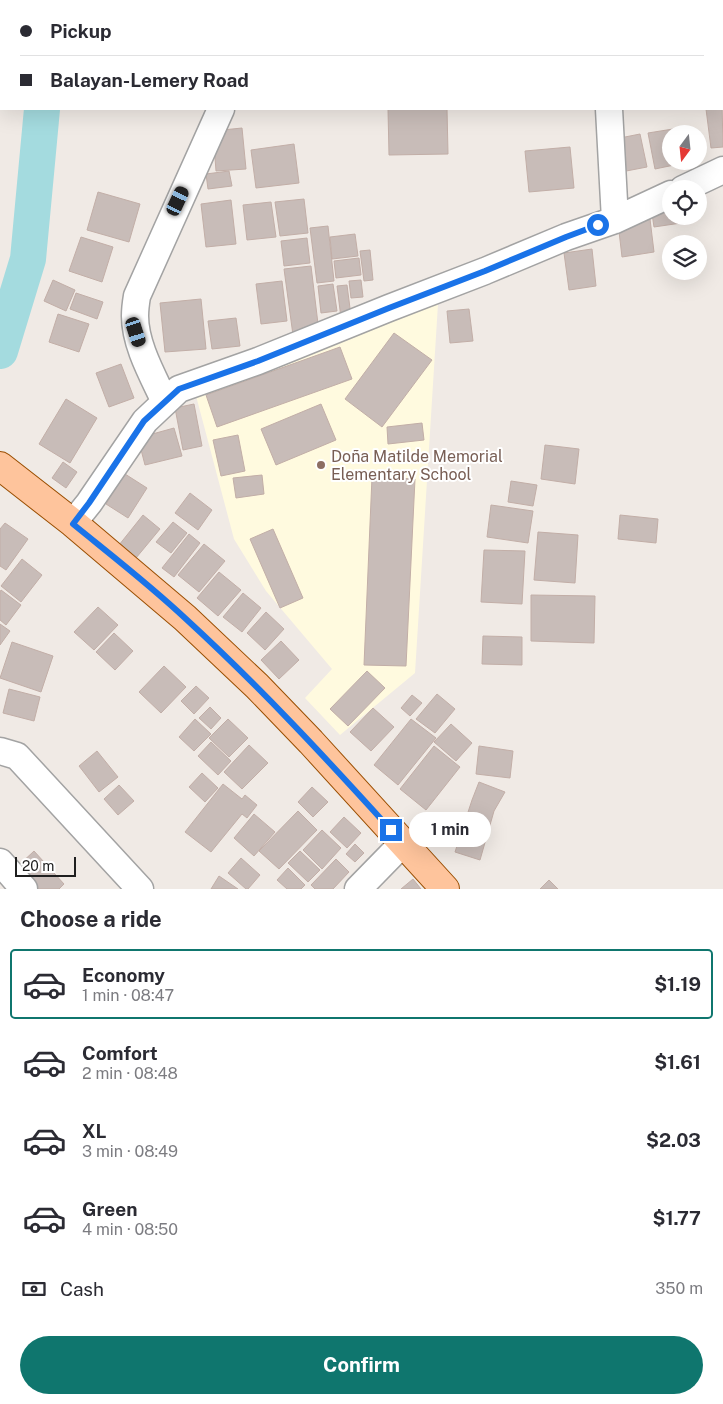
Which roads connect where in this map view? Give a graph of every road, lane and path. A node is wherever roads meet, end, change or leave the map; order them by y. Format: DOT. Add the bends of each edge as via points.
graph roads {
  1 [pos="221,110"];
  2 [pos="609,110"];
  3 [pos="723,170"];
  4 [pos="702,180"];
  5 [pos="662,198"];
  6 [pos="615,220"];
  7 [pos="164,402"];
  8 [pos="0,466"];
  9 [pos="73,524"];
  10 [pos="0,751"];
  11 [pos="403,843"];
  12 [pos="0,862"];
  13 [pos="24,889"];
  14 [pos="140,889"];
  15 [pos="358,889"];
  16 [pos="445,889"];
  1 -- 7 [label="street" via="178,201 138,296 134,314 147,366"];
  2 -- 6 [label="street"];
  3 -- 4 [label="street"];
  5 -- 6 [label="street"];
  6 -- 7 [label="street" via="179,389"];
  7 -- 9 [label="street" via="144,421"];
  8 -- 9 [label="main road"];
  9 -- 11 [label="main road" via="185,618 257,686"];
  10 -- 14 [label="street" via="18,756"];
  11 -- 15 [label="street"];
  11 -- 16 [label="main road"];
  12 -- 13 [label="street"];
}
